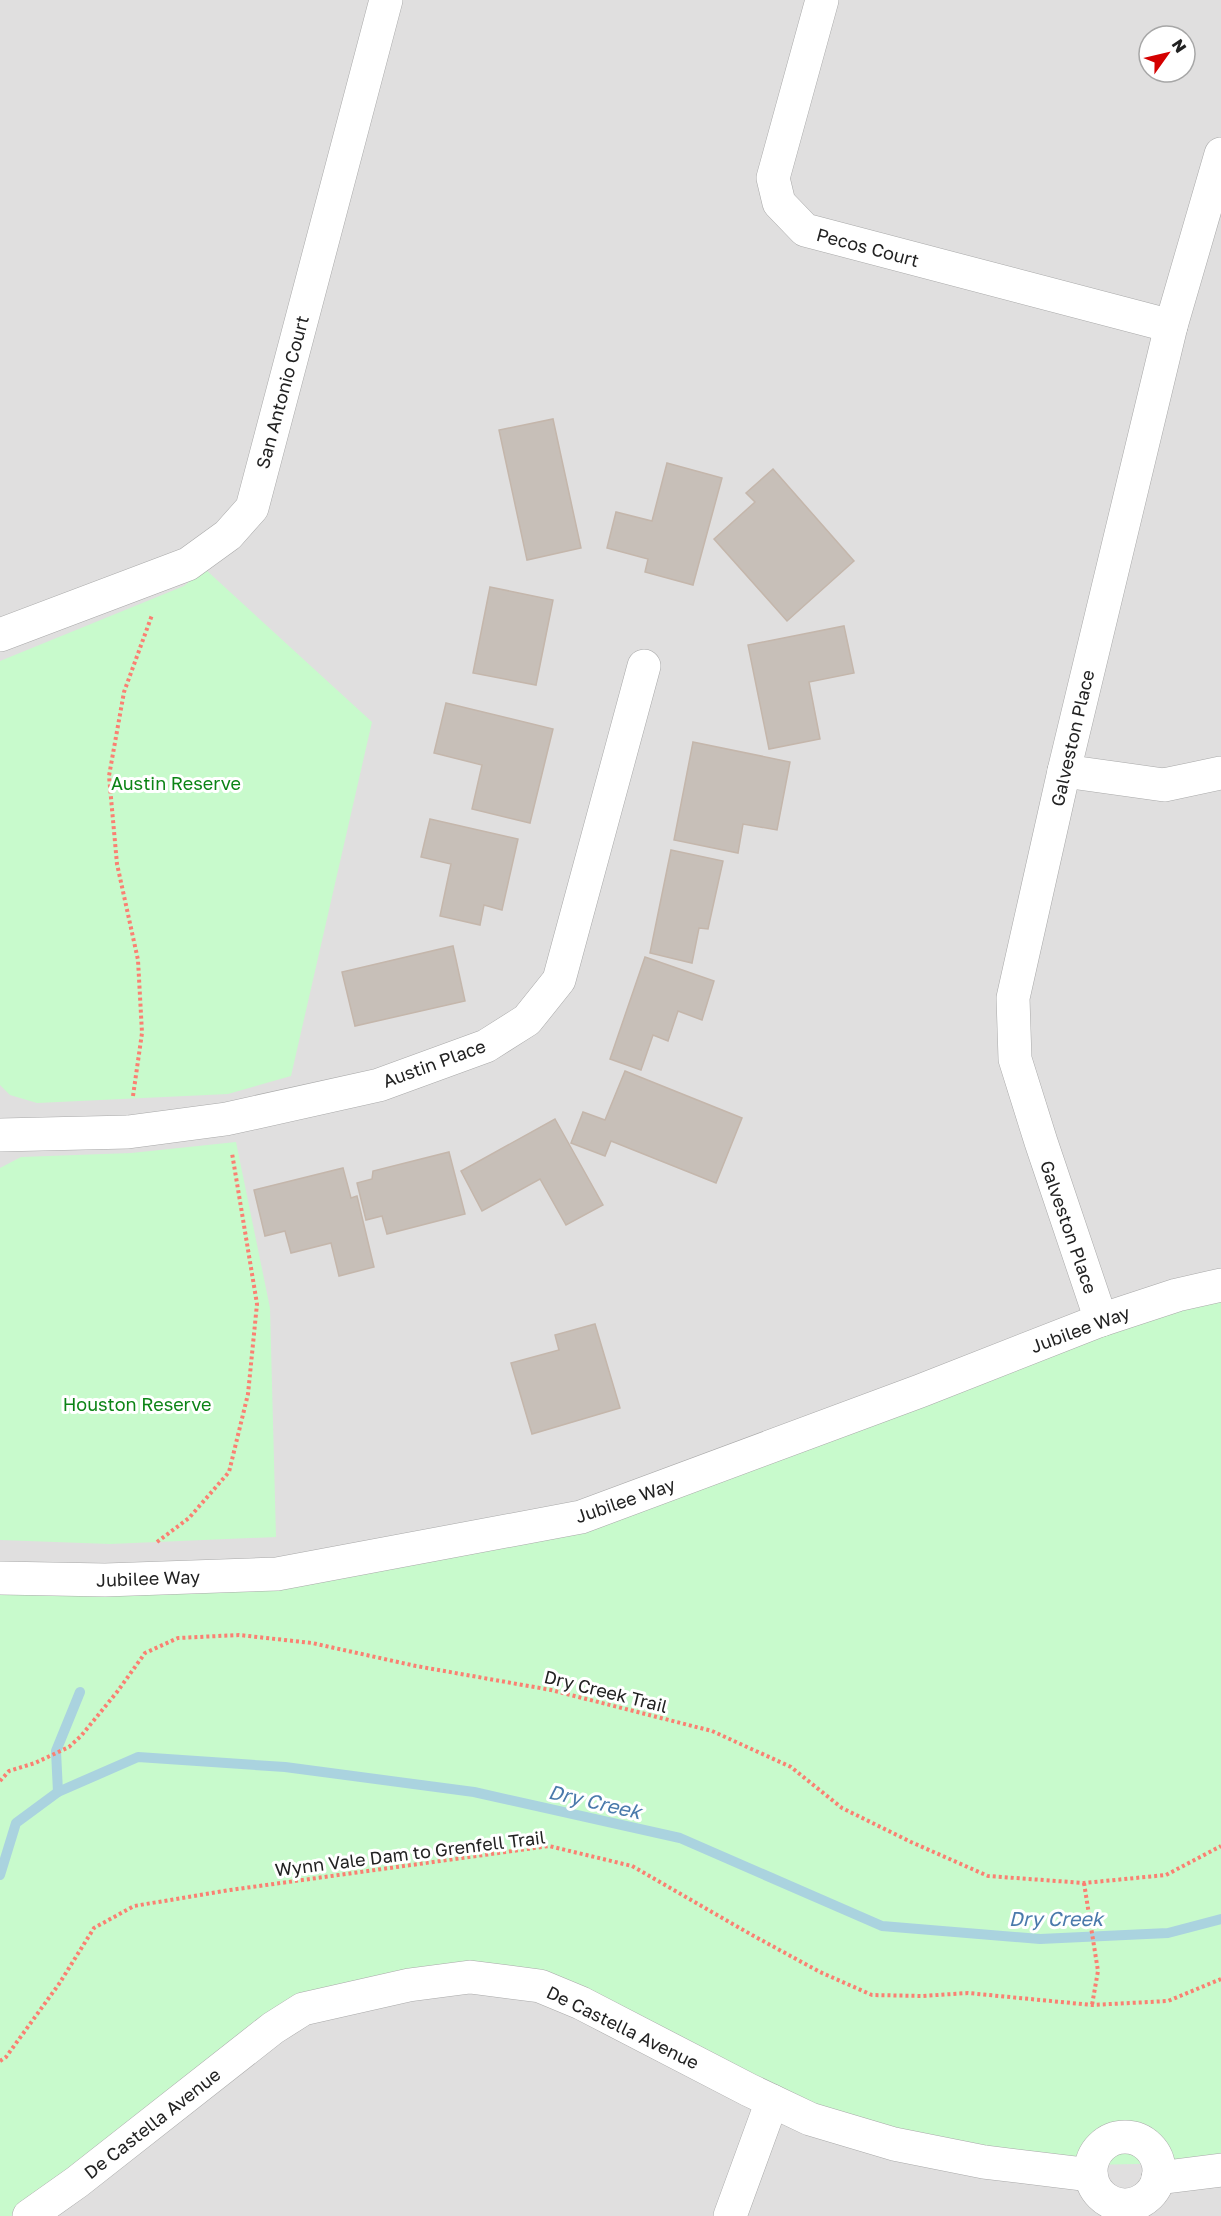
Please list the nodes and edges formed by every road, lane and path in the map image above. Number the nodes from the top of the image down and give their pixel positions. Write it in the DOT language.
graph roads {
  1 [pos="386,0"];
  2 [pos="822,0"];
  3 [pos="1221,154"];
  4 [pos="1171,326"];
  5 [pos="175,569"];
  6 [pos="0,635"];
  7 [pos="644,666"];
  8 [pos="1064,771"];
  9 [pos="1221,773"];
  10 [pos="226,1119"];
  11 [pos="128,1132"];
  12 [pos="0,1135"];
  13 [pos="1221,1285"];
  14 [pos="1101,1320"];
  15 [pos="152,1546"];
  16 [pos="0,1578"];
  17 [pos="0,1781"];
  18 [pos="1221,1846"];
  19 [pos="1084,1882"];
  20 [pos="1221,1979"];
  21 [pos="1092,2005"];
  22 [pos="0,2061"];
  23 [pos="772,2101"];
  24 [pos="1221,2170"];
  25 [pos="1091,2175"];
  26 [pos="1158,2178"];
  27 [pos="1127,2211"];
  28 [pos="29,2216"];
  29 [pos="730,2216"];
  1 -- 5 [label="street, San Antonio Court"];
  2 -- 4 [label="street, Pecos Court"];
  3 -- 4 [label="street, Galveston Place"];
  4 -- 8 [label="street, Galveston Place"];
  5 -- 6 [label="street, San Antonio Court"];
  5 -- 11 [label="path"];
  7 -- 10 [label="street, Austin Place"];
  8 -- 9 [label="street"];
  8 -- 14 [label="street, Galveston Place"];
  10 -- 11 [label="street, Austin Place"];
  10 -- 15 [label="path"];
  11 -- 12 [label="street, Austin Place"];
  13 -- 14 [label="street, Jubilee Way"];
  14 -- 16 [label="street, Jubilee Way"];
  17 -- 19 [label="path, Dry Creek Trail"];
  18 -- 19 [label="path, Dry Creek Trail"];
  19 -- 21 [label="path"];
  20 -- 21 [label="path, Wynn Vale Dam to Grenfell Trail"];
  21 -- 22 [label="path, Wynn Vale Dam to Grenfell Trail"];
  23 -- 25 [label="street, De Castella Avenue"];
  23 -- 28 [label="street, De Castella Avenue"];
  23 -- 29 [label="street"];
  24 -- 26 [label="street"];
  25 -- 26 [label="street"];
  25 -- 27 [label="street"];
  26 -- 27 [label="street"];
}
